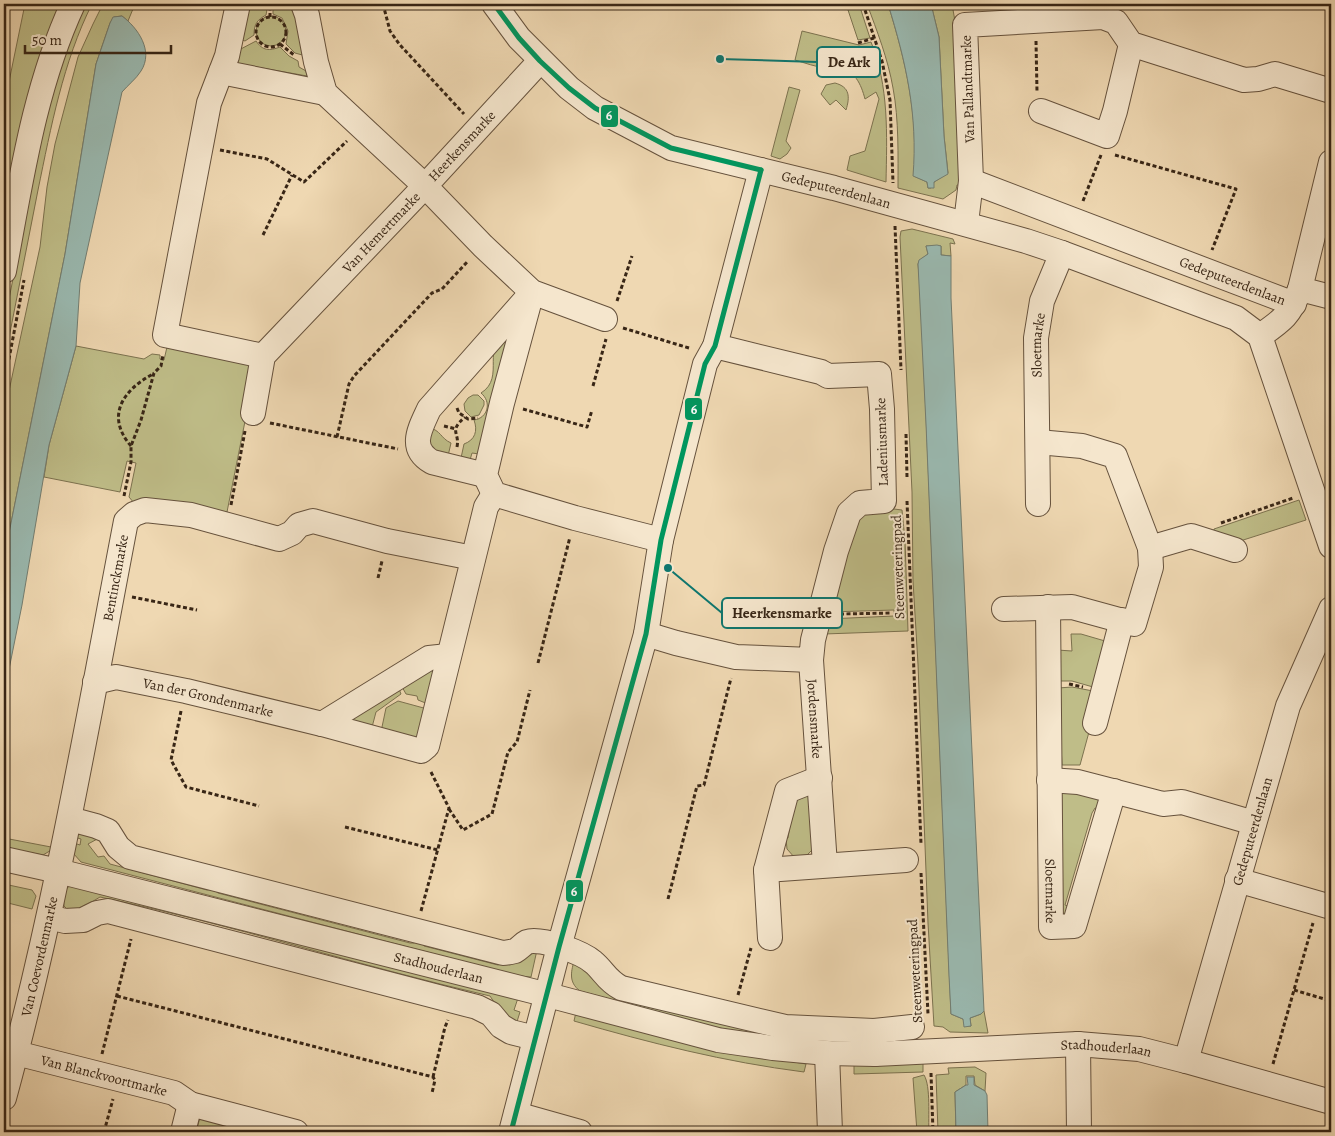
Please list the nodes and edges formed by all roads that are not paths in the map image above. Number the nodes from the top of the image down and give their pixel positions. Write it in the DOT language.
graph roads {
  1 [pos="73,4"];
  2 [pos="238,4"];
  3 [pos="303,4"];
  4 [pos="494,4"];
  5 [pos="1131,44"];
  6 [pos="540,62"];
  7 [pos="221,72"];
  8 [pos="1331,92"];
  9 [pos="325,93"];
  10 [pos="1041,111"];
  11 [pos="1331,162"];
  12 [pos="760,170"];
  13 [pos="971,181"];
  14 [pos="425,186"];
  15 [pos="966,223"];
  16 [pos="1062,253"];
  17 [pos="14,274"];
  18 [pos="532,292"];
  19 [pos="1297,296"];
  20 [pos="1331,297"];
  21 [pos="608,320"];
  22 [pos="1260,336"];
  23 [pos="713,350"];
  24 [pos="263,356"];
  25 [pos="253,416"];
  26 [pos="1038,442"];
  27 [pos="490,484"];
  28 [pos="1038,504"];
  29 [pos="661,540"];
  30 [pos="1331,546"];
  31 [pos="1150,548"];
  32 [pos="1235,550"];
  33 [pos="473,558"];
  34 [pos="1048,607"];
  35 [pos="1004,609"];
  36 [pos="1331,609"];
  37 [pos="1122,620"];
  38 [pos="646,634"];
  39 [pos="448,656"];
  40 [pos="810,660"];
  41 [pos="95,682"];
  42 [pos="1095,723"];
  43 [pos="322,724"];
  44 [pos="820,778"];
  45 [pos="1050,780"];
  46 [pos="1114,791"];
  47 [pos="70,819"];
  48 [pos="1254,823"];
  49 [pos="916,859"];
  50 [pos="4,860"];
  51 [pos="825,865"];
  52 [pos="766,870"];
  53 [pos="58,871"];
  54 [pos="1237,880"];
  55 [pos="1325,905"];
  56 [pos="49,917"];
  57 [pos="769,934"];
  58 [pos="559,947"];
  59 [pos="548,995"];
  60 [pos="920,1022"];
  61 [pos="874,1031"];
  62 [pos="536,1038"];
  63 [pos="1078,1044"];
  64 [pos="16,1053"];
  65 [pos="827,1053"];
  66 [pos="875,1054"];
  67 [pos="1186,1060"];
  68 [pos="4,1098"];
  69 [pos="1331,1102"];
  70 [pos="190,1104"];
  71 [pos="514,1123"];
  72 [pos="183,1132"];
  73 [pos="296,1132"];
  74 [pos="580,1132"];
  75 [pos="830,1132"];
  76 [pos="1079,1132"];
  1 -- 17 [label="street"];
  2 -- 7 [label="street"];
  3 -- 9 [label="street"];
  4 -- 6 [label="street, Gedeputeerdenlaan"];
  5 -- 8 [label="street"];
  5 -- 10 [label="street"];
  5 -- 13 [label="street, Van Pallandtmarke"];
  6 -- 12 [label="street, Gedeputeerdenlaan"];
  6 -- 14 [label="street, Heerkensmarke"];
  7 -- 9 [label="street"];
  7 -- 24 [label="street"];
  9 -- 14 [label="street, Van Hemertmarke"];
  11 -- 19 [label="street"];
  12 -- 15 [label="street, Gedeputeerdenlaan"];
  12 -- 23 [label="street"];
  13 -- 15 [label="street"];
  13 -- 19 [label="street, Gedeputeerdenlaan"];
  14 -- 18 [label="street, Heerkensmarke"];
  14 -- 24 [label="street, Van Hemertmarke"];
  15 -- 16 [label="street, Gedeputeerdenlaan"];
  16 -- 22 [label="street, Gedeputeerdenlaan"];
  16 -- 26 [label="street, Sloetmarke"];
  18 -- 21 [label="street, Heerkensmarke"];
  18 -- 27 [label="street"];
  18 -- 27 [label="street"];
  19 -- 20 [label="street"];
  19 -- 22 [label="street, Gedeputeerdenlaan"];
  22 -- 30 [label="street"];
  23 -- 29 [label="street"];
  23 -- 40 [label="street, Ladeniusmarke"];
  24 -- 25 [label="street"];
  26 -- 28 [label="street, Sloetmarke"];
  26 -- 31 [label="street"];
  27 -- 29 [label="street"];
  27 -- 33 [label="street"];
  29 -- 38 [label="street"];
  31 -- 32 [label="street"];
  31 -- 37 [label="street"];
  33 -- 39 [label="street"];
  33 -- 41 [label="street, Bentinckmarke"];
  34 -- 35 [label="street"];
  34 -- 37 [label="street"];
  34 -- 45 [label="street, Sloetmarke"];
  36 -- 48 [label="street, Gedeputeerdenlaan"];
  37 -- 42 [label="street"];
  38 -- 40 [label="street"];
  38 -- 58 [label="street"];
  39 -- 43 [label="street"];
  39 -- 43 [label="street, Van der Grondenmarke"];
  40 -- 44 [label="street, Jordensmarke"];
  41 -- 43 [label="street, Van der Grondenmarke"];
  41 -- 47 [label="street, Bentinckmarke"];
  44 -- 51 [label="street, Jordensmarke"];
  44 -- 52 [label="street, Jordensmarke"];
  45 -- 46 [label="street"];
  45 -- 46 [label="street, Sloetmarke"];
  46 -- 48 [label="street"];
  47 -- 53 [label="street, Bentinckmarke"];
  47 -- 58 [label="street"];
  48 -- 54 [label="street, Gedeputeerdenlaan"];
  49 -- 51 [label="street"];
  50 -- 53 [label="street, Stadhouderlaan"];
  51 -- 52 [label="street"];
  52 -- 57 [label="street, Jordensmarke"];
  53 -- 56 [label="street, Van Coevordenmarke"];
  53 -- 59 [label="street, Stadhouderlaan"];
  54 -- 55 [label="street"];
  54 -- 67 [label="street, Gedeputeerdenlaan"];
  56 -- 62 [label="street, Stadhouderlaan"];
  56 -- 64 [label="street, Van Coevordenmarke"];
  58 -- 59 [label="street"];
  58 -- 61 [label="street"];
  59 -- 62 [label="street"];
  59 -- 65 [label="street, Stadhouderlaan"];
  60 -- 61 [label="street"];
  61 -- 66 [label="street"];
  62 -- 71 [label="street"];
  63 -- 66 [label="street, Stadhouderlaan"];
  63 -- 67 [label="street, Stadhouderlaan"];
  63 -- 76 [label="street"];
  64 -- 68 [label="street, Van Coevordenmarke"];
  64 -- 70 [label="street, Van Blanckvoortmarke"];
  65 -- 66 [label="street, Stadhouderlaan"];
  65 -- 75 [label="street"];
  67 -- 69 [label="street, Stadhouderlaan"];
  70 -- 72 [label="street"];
  70 -- 73 [label="street, Van Blanckvoortmarke"];
  71 -- 74 [label="street"];
}
